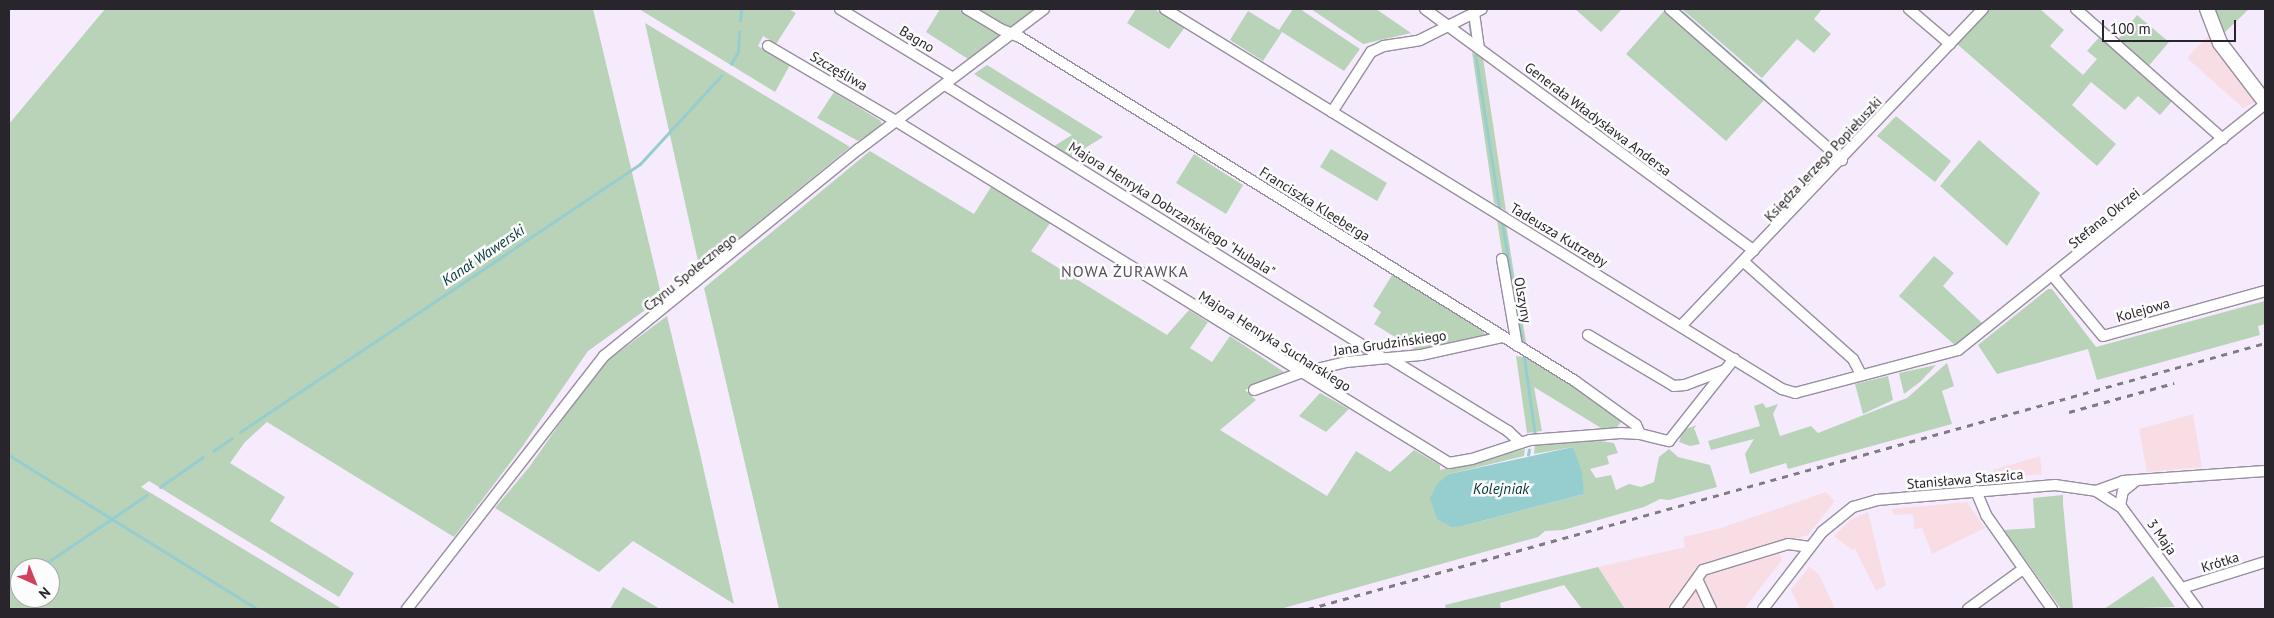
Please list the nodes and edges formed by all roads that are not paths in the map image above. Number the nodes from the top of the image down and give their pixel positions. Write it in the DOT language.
graph roads {
  1 [pos="840,9"];
  2 [pos="967,9"];
  3 [pos="1044,9"];
  4 [pos="1165,9"];
  5 [pos="1425,9"];
  6 [pos="1670,9"];
  7 [pos="1909,9"];
  8 [pos="1983,9"];
  9 [pos="2076,9"];
  10 [pos="2207,9"];
  11 [pos="1478,11"];
  12 [pos="1448,26"];
  13 [pos="1010,33"];
  14 [pos="1950,44"];
  15 [pos="768,46"];
  16 [pos="1479,47"];
  17 [pos="949,81"];
  18 [pos="2265,103"];
  19 [pos="1332,112"];
  20 [pos="896,121"];
  21 [pos="2223,140"];
  22 [pos="1842,160"];
  23 [pos="1754,252"];
  24 [pos="1502,259"];
  25 [pos="1744,262"];
  26 [pos="2053,276"];
  27 [pos="2265,291"];
  28 [pos="1681,326"];
  29 [pos="1588,335"];
  30 [pos="1503,337"];
  31 [pos="1517,346"];
  32 [pos="1958,350"];
  33 [pos="1386,358"];
  34 [pos="1734,359"];
  35 [pos="1726,370"];
  36 [pos="1300,373"];
  37 [pos="1861,376"];
  38 [pos="1254,390"];
  39 [pos="1640,434"];
  40 [pos="1520,442"];
  41 [pos="2265,471"];
  42 [pos="2136,482"];
  43 [pos="1976,491"];
  44 [pos="2096,491"];
  45 [pos="2120,506"];
  46 [pos="1810,547"];
  47 [pos="2265,562"];
  48 [pos="2023,569"];
  49 [pos="1698,582"];
  50 [pos="2182,588"];
  51 [pos="407,609"];
  52 [pos="1675,609"];
  53 [pos="1711,609"];
  54 [pos="1763,609"];
  55 [pos="1968,609"];
  56 [pos="2052,609"];
  57 [pos="2197,609"];
  1 -- 17 [label="street, Bagno"];
  2 -- 13 [label="street, Franciszka Kleeberga"];
  3 -- 13 [label="street, Czynu Społecznego"];
  4 -- 19 [label="street, Tadeusza Kutrzeby"];
  5 -- 12 [label="street, Generała Władysława Andersa"];
  6 -- 22 [label="street"];
  7 -- 14 [label="street"];
  8 -- 14 [label="street, Księdza Jerzego Popiełuszki"];
  9 -- 21 [label="street"];
  10 -- 18 [label="street"];
  11 -- 12 [label="street"];
  11 -- 16 [label="street"];
  12 -- 16 [label="street, Generała Władysława Andersa"];
  12 -- 19 [label="street"];
  13 -- 17 [label="street, Czynu Społecznego"];
  13 -- 30 [label="street, Franciszka Kleeberga"];
  14 -- 22 [label="street, Księdza Jerzego Popiełuszki"];
  15 -- 20 [label="street, Szczęśliwa"];
  16 -- 23 [label="street, Generała Władysława Andersa"];
  17 -- 20 [label="street, Czynu Społecznego"];
  17 -- 33 [label="street, Majora Henryka Dobrzańskiego \"Hubala\""];
  18 -- 21 [label="street, Stefana Okrzei"];
  19 -- 28 [label="street, Tadeusza Kutrzeby"];
  20 -- 36 [label="street, Majora Henryka Sucharskiego"];
  20 -- 51 [label="street, Czynu Społecznego"];
  21 -- 26 [label="street, Stefana Okrzei"];
  22 -- 23 [label="street, Księdza Jerzego Popiełuszki"];
  23 -- 25 [label="street, Księdza Jerzego Popiełuszki"];
  24 -- 31 [label="street, Olszyny"];
  25 -- 28 [label="street, Księdza Jerzego Popiełuszki"];
  25 -- 37 [label="street"];
  26 -- 27 [label="street, Kolejowa"];
  26 -- 32 [label="street, Stefana Okrzei"];
  28 -- 34 [label="street, Tadeusza Kutrzeby"];
  29 -- 35 [label="street"];
  30 -- 31 [label="street, Franciszka Kleeberga"];
  30 -- 33 [label="street, Jana Grudzińskiego"];
  31 -- 39 [label="street, Franciszka Kleeberga"];
  32 -- 37 [label="street, Tadeusza Kutrzeby"];
  33 -- 36 [label="street, Jana Grudzińskiego"];
  33 -- 40 [label="street, Majora Henryka Dobrzańskiego \"Hubala\""];
  34 -- 35 [label="street"];
  34 -- 37 [label="street, Tadeusza Kutrzeby"];
  35 -- 39 [label="street, Majora Henryka Sucharskiego"];
  36 -- 38 [label="street, Jana Grudzińskiego"];
  36 -- 40 [label="street, Majora Henryka Sucharskiego"];
  39 -- 40 [label="street, Majora Henryka Sucharskiego"];
  41 -- 42 [label="street, Stanisława Staszica"];
  42 -- 44 [label="street, Stanisława Staszica"];
  42 -- 45 [label="street"];
  43 -- 44 [label="street, Stanisława Staszica"];
  43 -- 46 [label="street, Stanisława Staszica"];
  43 -- 48 [label="street"];
  44 -- 45 [label="street, 3 Maja"];
  45 -- 50 [label="street, 3 Maja"];
  46 -- 49 [label="street"];
  46 -- 54 [label="street, Stanisława Staszica"];
  47 -- 50 [label="street, Krótka"];
  48 -- 55 [label="street"];
  48 -- 56 [label="street"];
  49 -- 52 [label="street"];
  49 -- 53 [label="street"];
  50 -- 57 [label="street, 3 Maja"];
}
